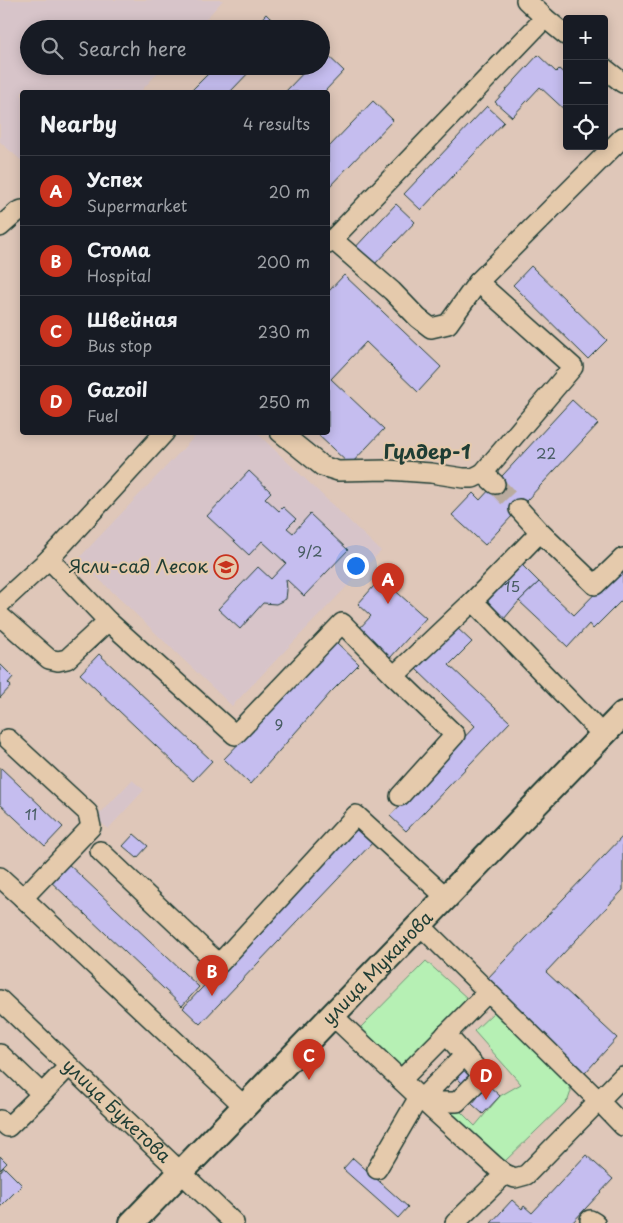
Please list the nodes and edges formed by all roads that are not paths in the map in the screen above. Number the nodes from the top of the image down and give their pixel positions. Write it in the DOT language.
graph roads {
  1 [pos="526,0"];
  2 [pos="545,18"];
  3 [pos="563,33"];
  4 [pos="608,71"];
  5 [pos="623,84"];
  6 [pos="623,137"];
  7 [pos="20,211"];
  8 [pos="0,227"];
  9 [pos="330,242"];
  10 [pos="478,282"];
  11 [pos="162,435"];
  12 [pos="284,435"];
  13 [pos="519,509"];
  14 [pos="540,532"];
  15 [pos="623,558"];
  16 [pos="49,559"];
  17 [pos="473,601"];
  18 [pos="0,604"];
  19 [pos="0,616"];
  20 [pos="108,621"];
  21 [pos="394,676"];
  22 [pos="623,714"];
  23 [pos="603,735"];
  24 [pos="8,739"];
  25 [pos="400,796"];
  26 [pos="100,852"];
  27 [pos="0,877"];
  28 [pos="23,898"];
  29 [pos="447,898"];
  30 [pos="419,924"];
  31 [pos="488,992"];
  32 [pos="0,1000"];
  33 [pos="332,1014"];
  34 [pos="446,1034"];
  35 [pos="0,1054"];
  36 [pos="465,1055"];
  37 [pos="69,1066"];
  38 [pos="623,1076"];
  39 [pos="401,1080"];
  40 [pos="42,1094"];
  41 [pos="422,1099"];
  42 [pos="598,1100"];
  43 [pos="244,1106"];
  44 [pos="0,1120"];
  45 [pos="623,1126"];
  46 [pos="377,1169"];
  47 [pos="180,1172"];
  48 [pos="505,1174"];
  49 [pos="132,1223"];
  50 [pos="234,1223"];
  51 [pos="455,1223"];
  1 -- 2 [label="street"];
  2 -- 3 [label="street"];
  2 -- 9 [label="street"];
  4 -- 5 [label="street"];
  6 -- 10 [label="street"];
  7 -- 8 [label="street"];
  9 -- 10 [label="street"];
  10 -- 12 [label="street"];
  11 -- 16 [label="street"];
  13 -- 14 [label="street"];
  14 -- 15 [label="street"];
  14 -- 17 [label="street"];
  16 -- 18 [label="street"];
  16 -- 20 [label="street"];
  17 -- 21 [label="street"];
  17 -- 23 [label="street"];
  19 -- 20 [label="street"];
  20 -- 21 [label="street"];
  21 -- 25 [label="street"];
  22 -- 23 [label="main road, улица Муканова"];
  23 -- 29 [label="main road, улица Муканова"];
  24 -- 28 [label="street"];
  26 -- 29 [label="street"];
  27 -- 28 [label="street"];
  28 -- 43 [label="street"];
  29 -- 30 [label="main road, улица Муканова"];
  30 -- 31 [label="street"];
  30 -- 33 [label="main road, улица Муканова"];
  31 -- 34 [label="street"];
  31 -- 42 [label="street"];
  32 -- 37 [label="street, улица Букетова"];
  33 -- 39 [label="street"];
  33 -- 43 [label="main road, улица Муканова"];
  34 -- 36 [label="street"];
  34 -- 39 [label="street"];
  35 -- 40 [label="street"];
  36 -- 41 [label="street"];
  36 -- 41 [label="street"];
  37 -- 40 [label="street"];
  37 -- 47 [label="street, улица Букетова"];
  38 -- 42 [label="street"];
  39 -- 41 [label="street"];
  40 -- 44 [label="street"];
  41 -- 46 [label="street"];
  41 -- 48 [label="street"];
  42 -- 45 [label="street"];
  42 -- 48 [label="street"];
  43 -- 47 [label="main road, улица Муканова"];
  47 -- 49 [label="main road, улица Муканова"];
  47 -- 50 [label="street, улица Букетова"];
  48 -- 51 [label="street"];
}
